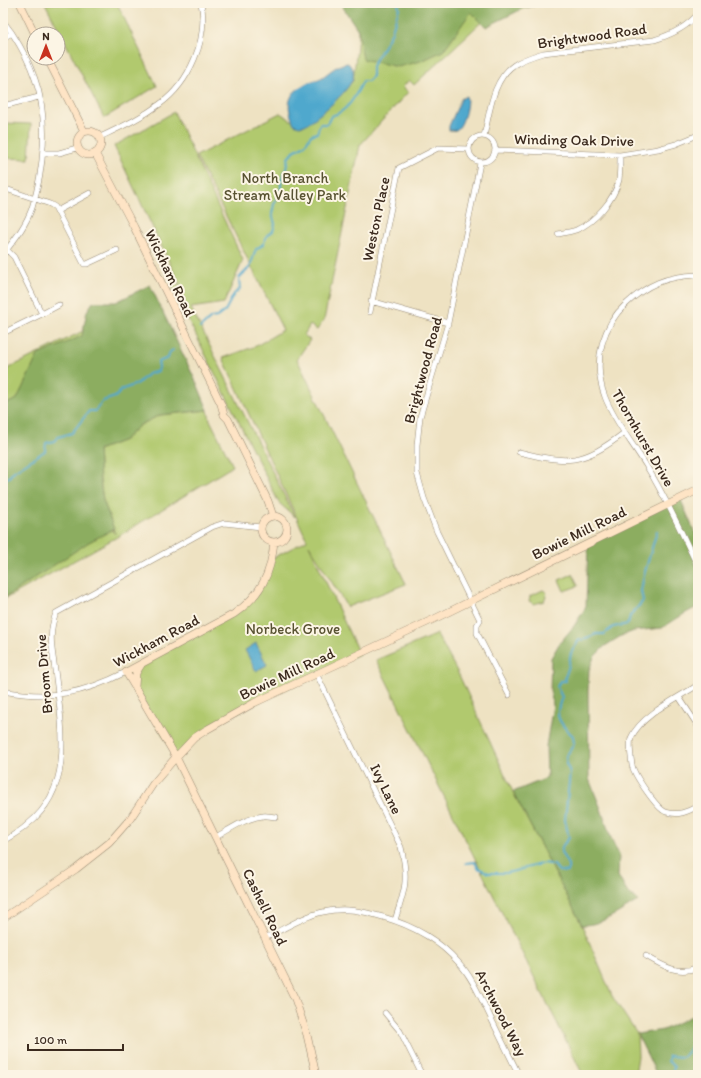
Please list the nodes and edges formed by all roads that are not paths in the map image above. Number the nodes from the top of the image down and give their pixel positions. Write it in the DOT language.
graph roads {
  1 [pos="20,3"];
  2 [pos="201,3"];
  3 [pos="698,14"];
  4 [pos="3,21"];
  5 [pos="31,26"];
  6 [pos="12,33"];
  7 [pos="3,38"];
  8 [pos="51,66"];
  9 [pos="39,96"];
  10 [pos="3,106"];
  11 [pos="84,131"];
  12 [pos="698,135"];
  13 [pos="484,136"];
  14 [pos="100,137"];
  15 [pos="77,148"];
  16 [pos="468,149"];
  17 [pos="496,150"];
  18 [pos="43,153"];
  19 [pos="96,154"];
  20 [pos="620,155"];
  21 [pos="480,162"];
  22 [pos="3,188"];
  23 [pos="90,194"];
  24 [pos="34,198"];
  25 [pos="57,210"];
  26 [pos="558,234"];
  27 [pos="7,250"];
  28 [pos="117,250"];
  29 [pos="3,254"];
  30 [pos="698,275"];
  31 [pos="371,301"];
  32 [pos="59,306"];
  33 [pos="370,312"];
  34 [pos="42,314"];
  35 [pos="448,323"];
  36 [pos="3,333"];
  37 [pos="624,433"];
  38 [pos="518,452"];
  39 [pos="698,490"];
  40 [pos="667,504"];
  41 [pos="273,516"];
  42 [pos="261,528"];
  43 [pos="274,542"];
  44 [pos="698,567"];
  45 [pos="470,600"];
  46 [pos="140,664"];
  47 [pos="126,672"];
  48 [pos="316,673"];
  49 [pos="698,685"];
  50 [pos="135,688"];
  51 [pos="3,691"];
  52 [pos="58,695"];
  53 [pos="509,695"];
  54 [pos="679,697"];
  55 [pos="698,726"];
  56 [pos="176,757"];
  57 [pos="698,806"];
  58 [pos="276,817"];
  59 [pos="216,837"];
  60 [pos="3,841"];
  61 [pos="3,918"];
  62 [pos="395,920"];
  63 [pos="265,938"];
  64 [pos="646,956"];
  65 [pos="698,967"];
  66 [pos="385,1014"];
  67 [pos="316,1075"];
  68 [pos="422,1075"];
  69 [pos="519,1075"];
  1 -- 5 [label="street"];
  2 -- 14 [label="street"];
  3 -- 13 [label="street, Brightwood Road"];
  4 -- 6 [label="street"];
  6 -- 7 [label="street"];
  6 -- 9 [label="street"];
  8 -- 11 [label="street"];
  9 -- 10 [label="street"];
  9 -- 18 [label="street"];
  11 -- 14 [label="street"];
  11 -- 15 [label="street"];
  12 -- 20 [label="street, Winding Oak Drive"];
  13 -- 16 [label="street"];
  13 -- 17 [label="street"];
  14 -- 19 [label="street"];
  15 -- 18 [label="street"];
  15 -- 19 [label="street"];
  16 -- 21 [label="street"];
  16 -- 31 [label="street, Weston Place"];
  17 -- 20 [label="street, Winding Oak Drive"];
  17 -- 21 [label="street"];
  18 -- 24 [label="street"];
  19 -- 41 [label="street, Wickham Road"];
  20 -- 26 [label="street"];
  21 -- 35 [label="street, Brightwood Road"];
  22 -- 24 [label="street"];
  23 -- 25 [label="street"];
  24 -- 25 [label="street"];
  24 -- 27 [label="street"];
  25 -- 28 [label="street"];
  27 -- 29 [label="street"];
  27 -- 34 [label="street"];
  30 -- 37 [label="street, Thornhurst Drive"];
  31 -- 33 [label="street, Weston Place"];
  31 -- 35 [label="street"];
  32 -- 34 [label="street"];
  34 -- 36 [label="street"];
  35 -- 45 [label="street, Brightwood Road"];
  37 -- 38 [label="street"];
  37 -- 40 [label="street, Thornhurst Drive"];
  39 -- 40 [label="street, Bowie Mill Road"];
  40 -- 44 [label="street, Thornhurst Drive"];
  40 -- 45 [label="street, Bowie Mill Road"];
  41 -- 42 [label="street"];
  41 -- 43 [label="street"];
  42 -- 43 [label="street"];
  42 -- 52 [label="street, Broom Drive"];
  43 -- 46 [label="street, Wickham Road"];
  45 -- 48 [label="street, Bowie Mill Road"];
  45 -- 53 [label="street, Brightwood Road"];
  46 -- 47 [label="street, Wickham Road"];
  46 -- 50 [label="street"];
  47 -- 50 [label="street, Cashell Road"];
  47 -- 52 [label="street, Wickham Road"];
  48 -- 56 [label="street, Bowie Mill Road"];
  48 -- 62 [label="street, Ivy Lane"];
  49 -- 54 [label="street"];
  50 -- 56 [label="street, Cashell Road"];
  51 -- 52 [label="street, Wickham Road"];
  52 -- 60 [label="street, Broom Drive"];
  54 -- 55 [label="street"];
  54 -- 57 [label="street"];
  56 -- 59 [label="street, Cashell Road"];
  56 -- 61 [label="street, Bowie Mill Road"];
  58 -- 59 [label="street"];
  59 -- 63 [label="street, Cashell Road"];
  62 -- 63 [label="street, Archwood Way"];
  62 -- 69 [label="street, Archwood Way"];
  63 -- 67 [label="street, Cashell Road"];
  64 -- 65 [label="street"];
  66 -- 68 [label="street"];
}
